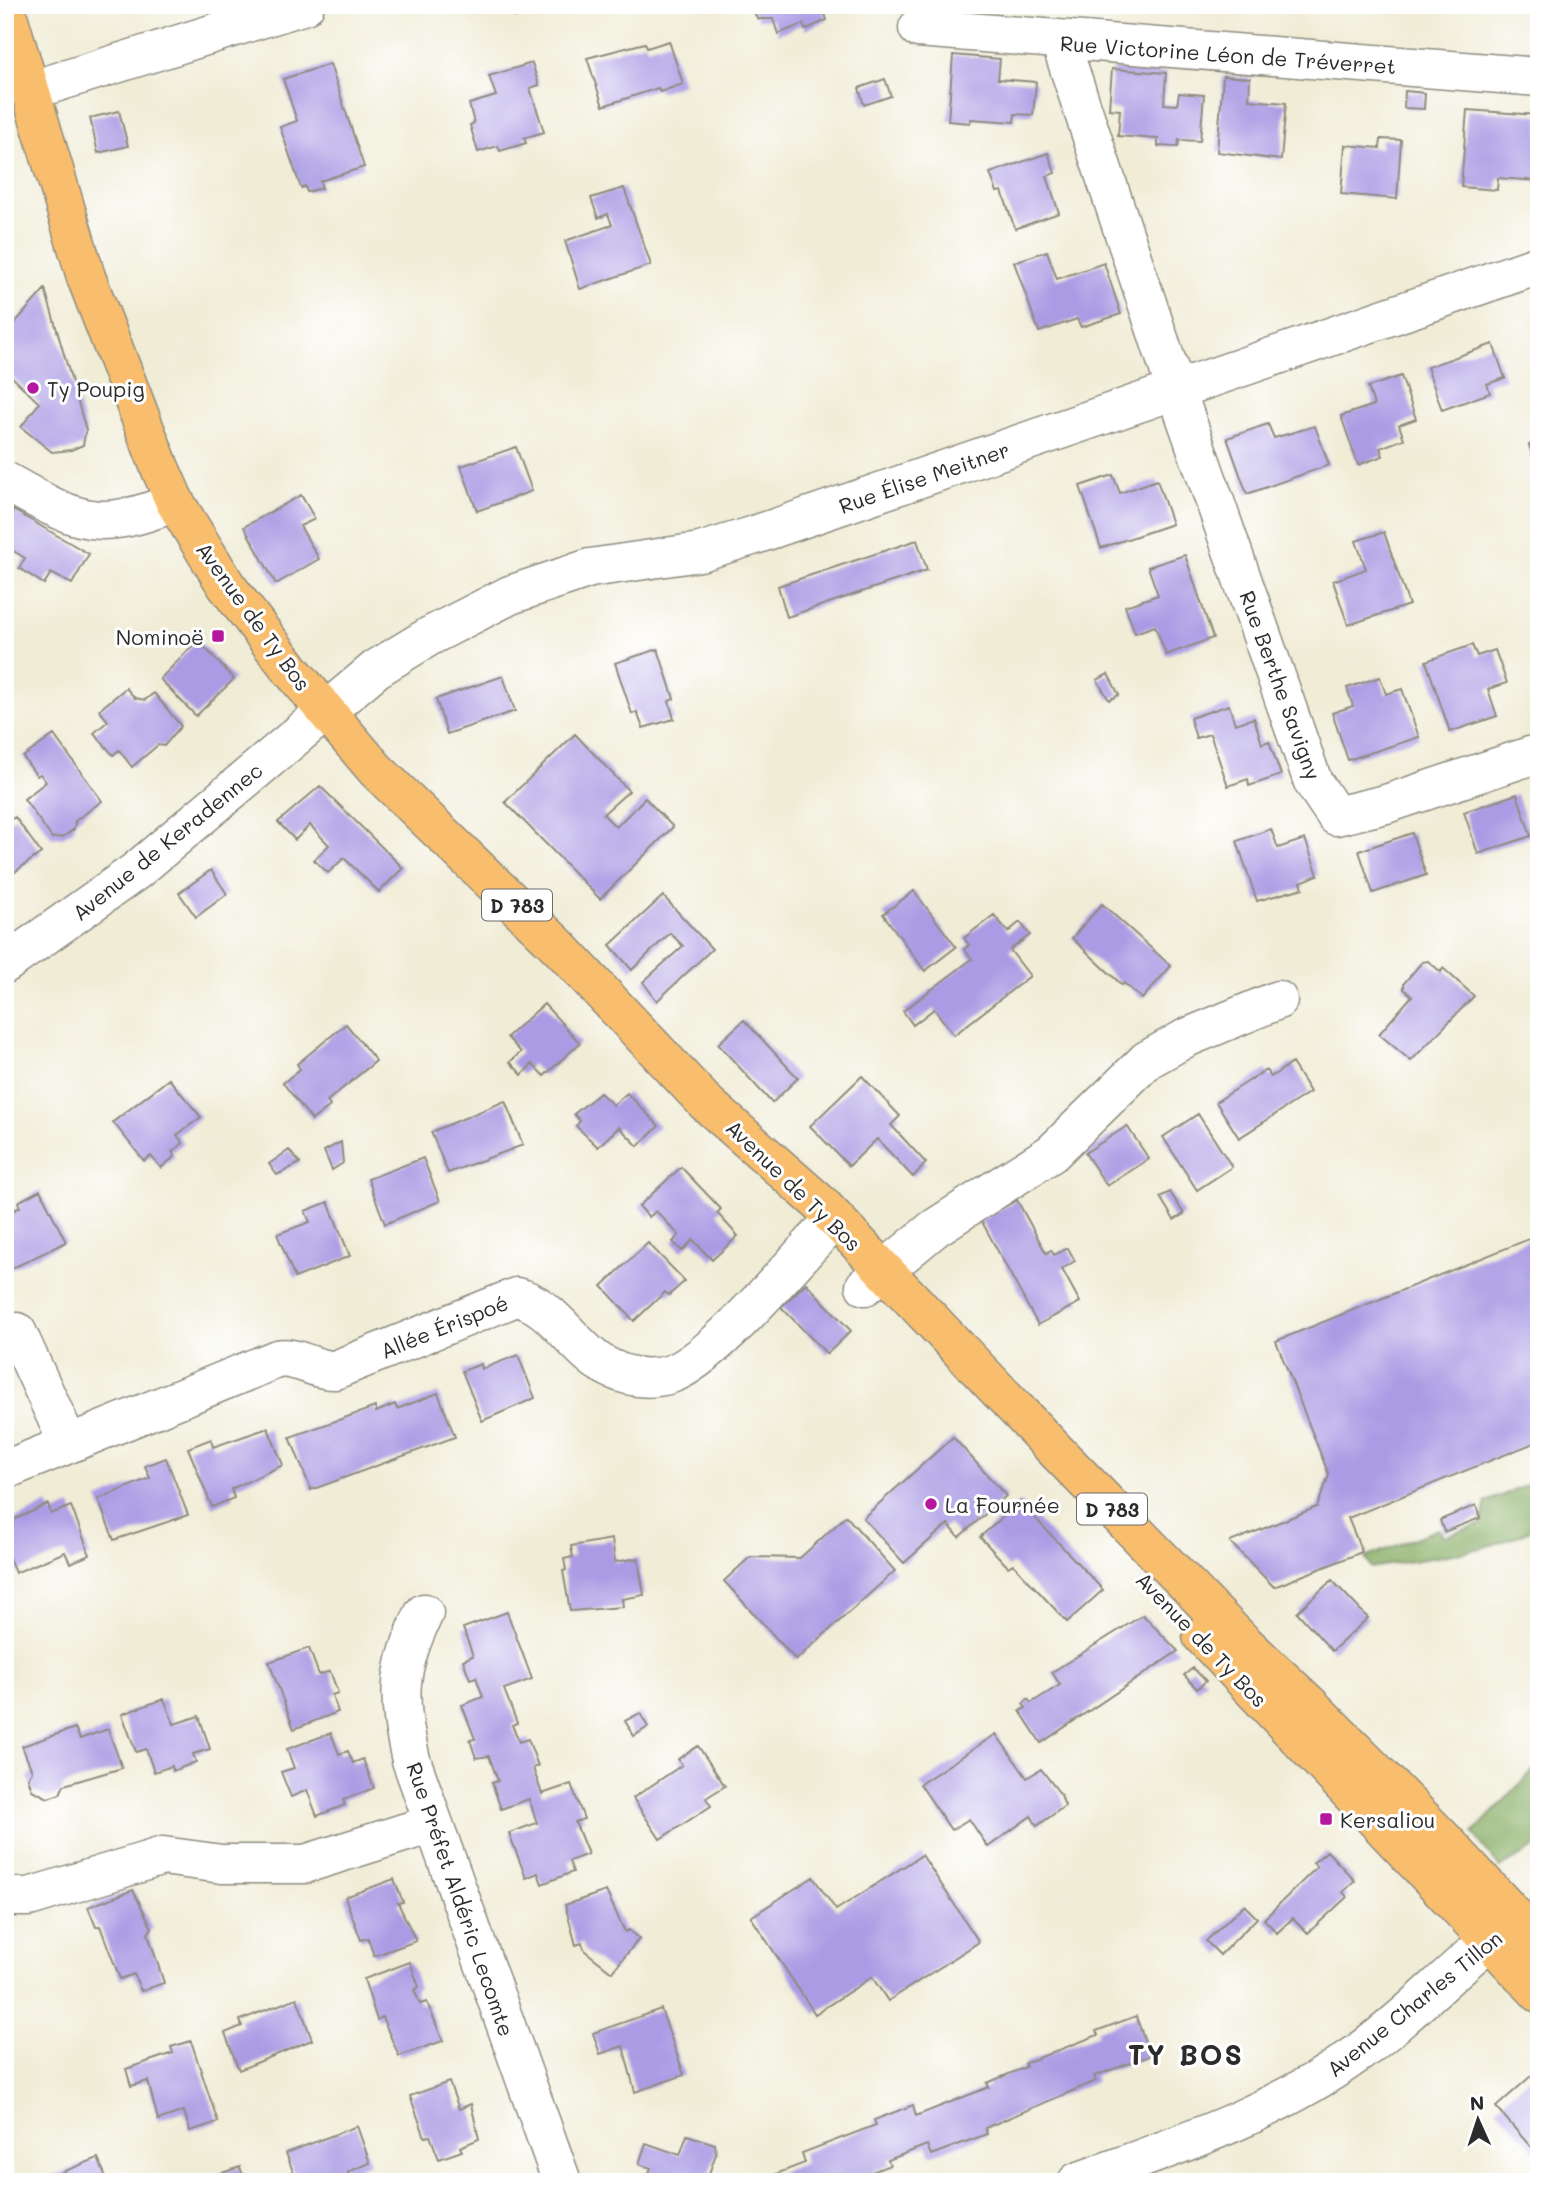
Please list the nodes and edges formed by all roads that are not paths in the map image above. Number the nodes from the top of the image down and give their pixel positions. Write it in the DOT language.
graph roads {
  1 [pos="305,5"];
  2 [pos="5,6"];
  3 [pos="918,28"];
  4 [pos="1060,41"];
  5 [pos="1539,77"];
  6 [pos="29,90"];
  7 [pos="1539,265"];
  8 [pos="1176,390"];
  9 [pos="5,481"];
  10 [pos="175,502"];
  11 [pos="325,711"];
  12 [pos="1539,753"];
  13 [pos="5,964"];
  14 [pos="1278,1000"];
  15 [pos="827,1227"];
  16 [pos="874,1278"];
  17 [pos="5,1337"];
  18 [pos="68,1443"];
  19 [pos="5,1470"];
  20 [pos="424,1614"];
  21 [pos="432,1824"];
  22 [pos="5,1897"];
  23 [pos="1528,1931"];
  24 [pos="1487,1941"];
  25 [pos="1539,1993"];
  26 [pos="562,2182"];
  27 [pos="1077,2182"];
  1 -- 6 [label="street"];
  2 -- 6 [label="main road, Avenue de Ty Bos / D 783"];
  3 -- 4 [label="street, Rue Victorine Léon de Tréverret"];
  4 -- 5 [label="street, Rue Victorine Léon de Tréverret"];
  4 -- 8 [label="street"];
  6 -- 10 [label="main road, Avenue de Ty Bos / D 783"];
  7 -- 8 [label="street, Rue Élise Meitner"];
  8 -- 11 [label="street, Rue Élise Meitner"];
  8 -- 12 [label="street, Rue Berthe Savigny"];
  9 -- 10 [label="street"];
  10 -- 11 [label="main road, Avenue de Ty Bos / D 783"];
  11 -- 13 [label="street, Avenue de Keradennec"];
  11 -- 15 [label="main road, Avenue de Ty Bos / D 783"];
  14 -- 16 [label="street"];
  15 -- 16 [label="main road, Avenue de Ty Bos / D 783"];
  15 -- 18 [label="street, Allée Érispoé"];
  16 -- 23 [label="main road, Avenue de Ty Bos / D 783"];
  16 -- 24 [label="main road, Avenue de Ty Bos / D 783"];
  17 -- 18 [label="street"];
  18 -- 19 [label="street, Allée Érispoé"];
  20 -- 21 [label="street, Rue Préfet Aldéric Lecomte"];
  21 -- 22 [label="street"];
  21 -- 26 [label="street, Rue Préfet Aldéric Lecomte"];
  23 -- 24 [label="street, Avenue Charles Tillon"];
  24 -- 25 [label="main road, Avenue de Ty Bos / D 783"];
  24 -- 27 [label="street, Avenue Charles Tillon"];
}
